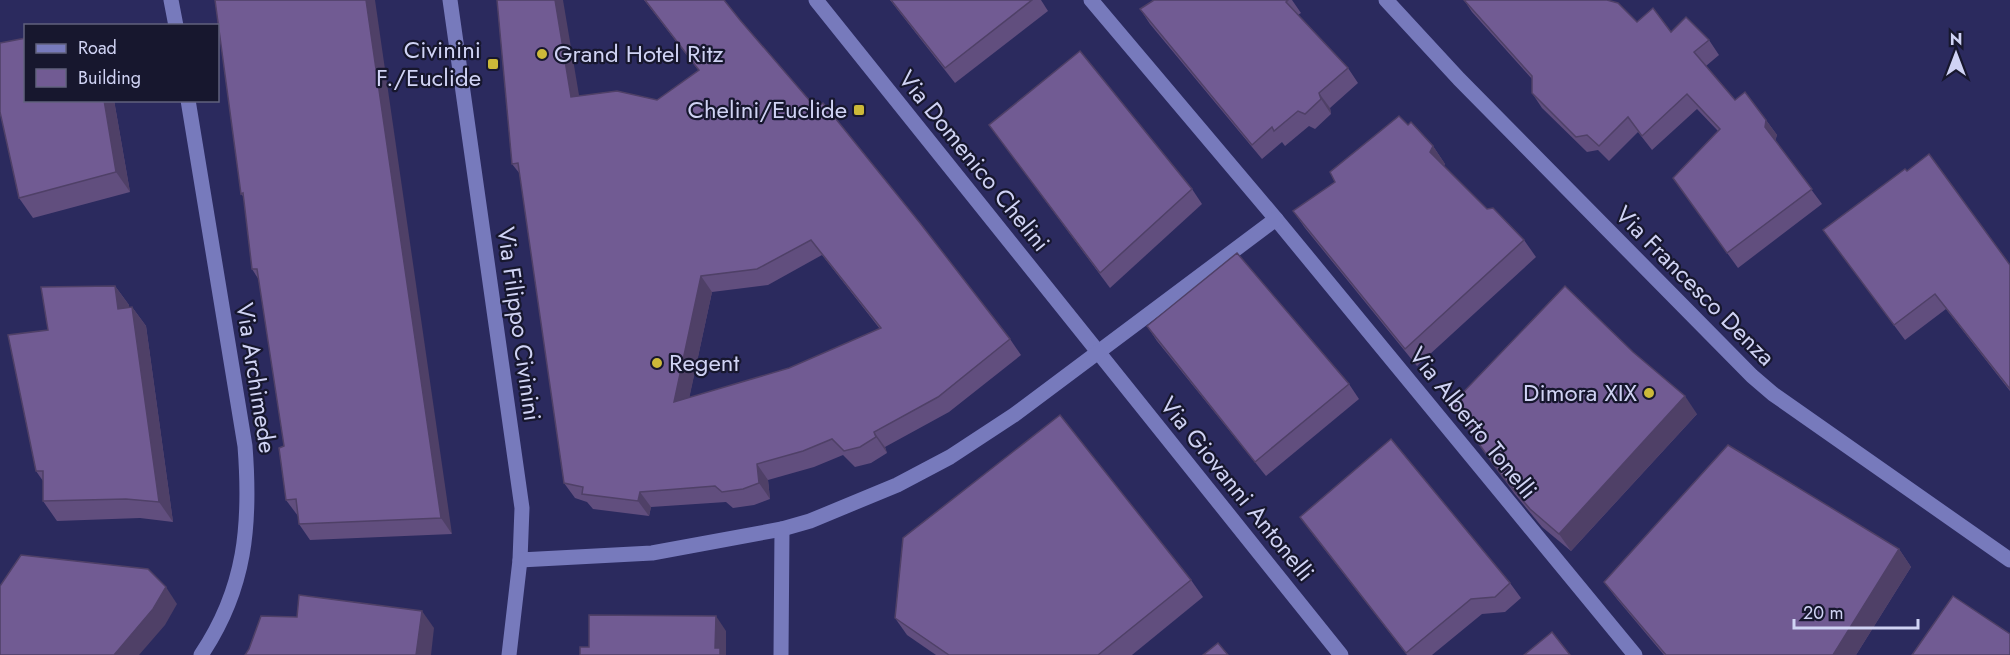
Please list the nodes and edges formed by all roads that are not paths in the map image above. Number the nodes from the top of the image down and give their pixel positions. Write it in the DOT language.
graph roads {
  1 [pos="171,0"];
  2 [pos="450,0"];
  3 [pos="816,0"];
  4 [pos="1091,0"];
  5 [pos="1386,0"];
  6 [pos="176,24"];
  7 [pos="188,102"];
  8 [pos="1276,219"];
  9 [pos="1097,351"];
  10 [pos="782,530"];
  11 [pos="520,560"];
  12 [pos="2010,560"];
  13 [pos="201,655"];
  14 [pos="509,655"];
  15 [pos="781,655"];
  16 [pos="1341,655"];
  17 [pos="1635,655"];
  1 -- 6 [label="street"];
  2 -- 11 [label="street, Via Filippo Civinini"];
  3 -- 9 [label="street, Via Domenico Chelini"];
  4 -- 8 [label="street, Via Alberto Tonelli"];
  5 -- 12 [label="street, Via Francesco Denza"];
  7 -- 13 [label="street, Via Archimede"];
  8 -- 9 [label="street"];
  8 -- 17 [label="street, Via Alberto Tonelli"];
  9 -- 10 [label="street"];
  9 -- 16 [label="street, Via Giovanni Antonelli"];
  10 -- 11 [label="street"];
  10 -- 15 [label="street"];
  11 -- 14 [label="street, Via Filippo Civinini"];
}
